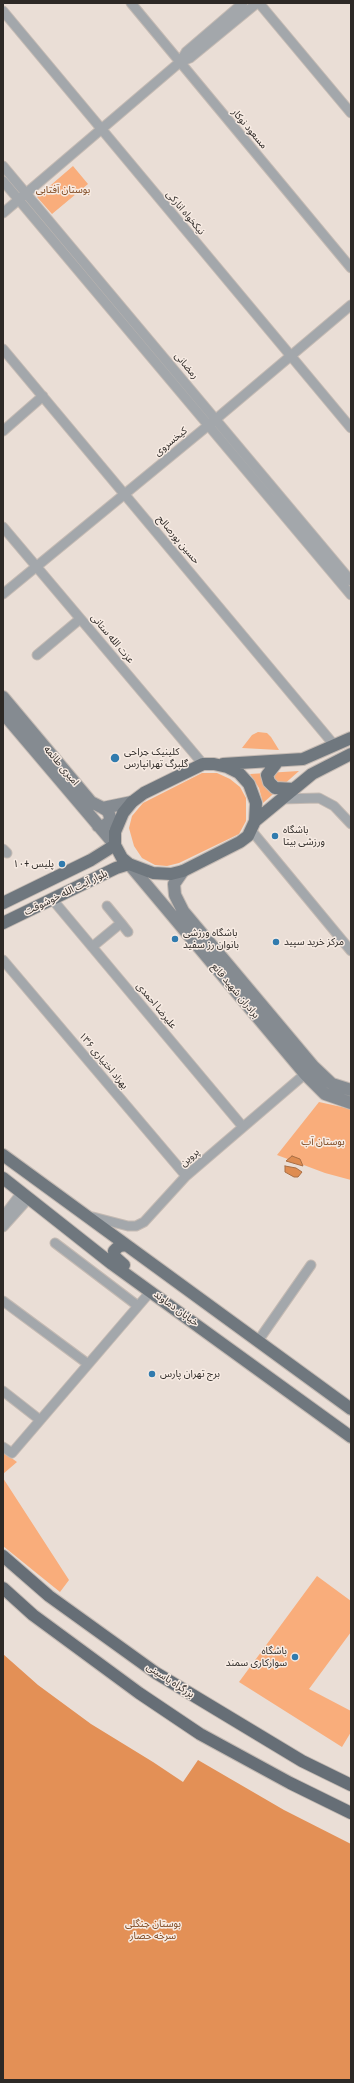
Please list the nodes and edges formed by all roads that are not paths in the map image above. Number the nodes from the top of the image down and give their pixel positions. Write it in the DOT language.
graph roads {
  1 [pos="131,3"];
  2 [pos="243,3"];
  3 [pos="258,3"];
  4 [pos="3,11"];
  5 [pos="180,62"];
  6 [pos="351,113"];
  7 [pos="101,130"];
  8 [pos="3,166"];
  9 [pos="3,182"];
  10 [pos="27,194"];
  11 [pos="19,200"];
  12 [pos="3,213"];
  13 [pos="351,268"];
  14 [pos="351,305"];
  15 [pos="3,349"];
  16 [pos="290,355"];
  17 [pos="43,396"];
  18 [pos="216,419"];
  19 [pos="208,426"];
  20 [pos="351,428"];
  21 [pos="3,430"];
  22 [pos="124,493"];
  23 [pos="278,500"];
  24 [pos="3,527"];
  25 [pos="36,566"];
  26 [pos="351,581"];
  27 [pos="3,594"];
  28 [pos="351,594"];
  29 [pos="80,619"];
  30 [pos="37,655"];
  31 [pos="3,697"];
  32 [pos="3,713"];
  33 [pos="351,738"];
  34 [pos="335,746"];
  35 [pos="351,754"];
  36 [pos="278,761"];
  37 [pos="203,764"];
  38 [pos="220,765"];
  39 [pos="294,789"];
  40 [pos="281,799"];
  41 [pos="132,802"];
  42 [pos="103,808"];
  43 [pos="351,824"];
  44 [pos="253,825"];
  45 [pos="98,826"];
  46 [pos="115,846"];
  47 [pos="129,864"];
  48 [pos="184,871"];
  49 [pos="52,899"];
  50 [pos="3,903"];
  51 [pos="107,906"];
  52 [pos="3,923"];
  53 [pos="121,923"];
  54 [pos="128,932"];
  55 [pos="92,947"];
  56 [pos="351,951"];
  57 [pos="3,960"];
  58 [pos="305,1074"];
  59 [pos="351,1090"];
  60 [pos="351,1103"];
  61 [pos="243,1127"];
  62 [pos="3,1155"];
  63 [pos="186,1176"];
  64 [pos="3,1178"];
  65 [pos="26,1195"];
  66 [pos="82,1213"];
  67 [pos="3,1217"];
  68 [pos="3,1227"];
  69 [pos="54,1243"];
  70 [pos="126,1245"];
  71 [pos="311,1265"];
  72 [pos="156,1294"];
  73 [pos="3,1301"];
  74 [pos="138,1306"];
  75 [pos="258,1341"];
  76 [pos="88,1364"];
  77 [pos="3,1391"];
  78 [pos="351,1409"];
  79 [pos="40,1420"];
  80 [pos="351,1437"];
  81 [pos="3,1447"];
  82 [pos="3,1556"];
  83 [pos="3,1588"];
  84 [pos="351,1785"];
  85 [pos="351,1813"];
  1 -- 5 [label="street, مسعود نوکار"];
  2 -- 5 [label="street"];
  3 -- 5 [label="street"];
  3 -- 6 [label="street"];
  4 -- 7 [label="street, نیکخواه انارکی"];
  5 -- 7 [label="street"];
  5 -- 13 [label="street, مسعود نوکار"];
  7 -- 10 [label="street"];
  7 -- 16 [label="street, نیکخواه انارکی"];
  8 -- 10 [label="street, رمضانی"];
  9 -- 11 [label="street, رمضانی"];
  10 -- 11 [label="street"];
  10 -- 18 [label="street, رمضانی"];
  11 -- 12 [label="street"];
  11 -- 19 [label="street, رمضانی"];
  14 -- 16 [label="street, کیخسروی"];
  15 -- 17 [label="street, حسین پورصالح"];
  16 -- 18 [label="street, کیخسروی"];
  16 -- 20 [label="street, نیکخواه انارکی"];
  17 -- 21 [label="street"];
  17 -- 22 [label="street, حسین پورصالح"];
  18 -- 19 [label="street, کیخسروی"];
  18 -- 23 [label="street, رمضانی"];
  19 -- 22 [label="street, کیخسروی"];
  19 -- 23 [label="street, رمضانی"];
  22 -- 25 [label="street, کیخسروی"];
  22 -- 34 [label="street, حسین پورصالح"];
  23 -- 26 [label="street, رمضانی"];
  23 -- 28 [label="street, رمضانی"];
  24 -- 25 [label="street, عزت الله ستانی"];
  25 -- 27 [label="street, کیخسروی"];
  25 -- 29 [label="street, عزت الله ستانی"];
  29 -- 30 [label="street"];
  29 -- 37 [label="street, عزت الله ستانی"];
  31 -- 42 [label="main road, امیری طائمه"];
  32 -- 45 [label="main road, امیری طائمه"];
  33 -- 34 [label="main road"];
  34 -- 36 [label="main road"];
  35 -- 39 [label="main road"];
  36 -- 38 [label="main road"];
  36 -- 39 [label="main road"];
  37 -- 38 [label="main road"];
  37 -- 41 [label="main road"];
  38 -- 44 [label="main road"];
  39 -- 40 [label="main road"];
  40 -- 43 [label="street"];
  40 -- 44 [label="main road"];
  41 -- 42 [label="main road"];
  41 -- 46 [label="main road"];
  42 -- 45 [label="main road"];
  44 -- 48 [label="main road"];
  44 -- 56 [label="street"];
  45 -- 46 [label="main road, امیری طائمه"];
  46 -- 47 [label="main road"];
  46 -- 50 [label="main road, بلوار آیت الله خوشوقت"];
  47 -- 48 [label="main road"];
  47 -- 49 [label="main road, بلوار آیت الله خوشوقت"];
  47 -- 58 [label="main road, برادران شهید قانع"];
  48 -- 59 [label="main road, برادران شهید قانع"];
  49 -- 52 [label="main road, بلوار آیت الله خوشوقت"];
  49 -- 55 [label="street, علیرضا احمدی"];
  51 -- 53 [label="street"];
  53 -- 54 [label="street"];
  53 -- 55 [label="street"];
  55 -- 61 [label="street, علیرضا احمدی"];
  57 -- 63 [label="street, بهزاد اختیاری ۱۳۶"];
  58 -- 60 [label="main road, برادران شهید قانع"];
  58 -- 61 [label="street, پروین"];
  61 -- 63 [label="street, پروین"];
  62 -- 66 [label="main road"];
  63 -- 66 [label="street, پروین"];
  64 -- 65 [label="main road, خیابان دماوند"];
  65 -- 67 [label="street"];
  65 -- 68 [label="street"];
  65 -- 72 [label="main road, خیابان دماوند"];
  66 -- 70 [label="main road"];
  69 -- 74 [label="street"];
  70 -- 72 [label="main road"];
  70 -- 75 [label="main road"];
  71 -- 75 [label="street"];
  72 -- 74 [label="street"];
  72 -- 80 [label="main road, خیابان دماوند"];
  73 -- 76 [label="street"];
  74 -- 76 [label="street"];
  75 -- 78 [label="main road"];
  76 -- 79 [label="street"];
  77 -- 79 [label="street"];
  79 -- 81 [label="street"];
  82 -- 84 [label="highway, بزرگراه یاسینی"];
  83 -- 85 [label="highway"];
}
